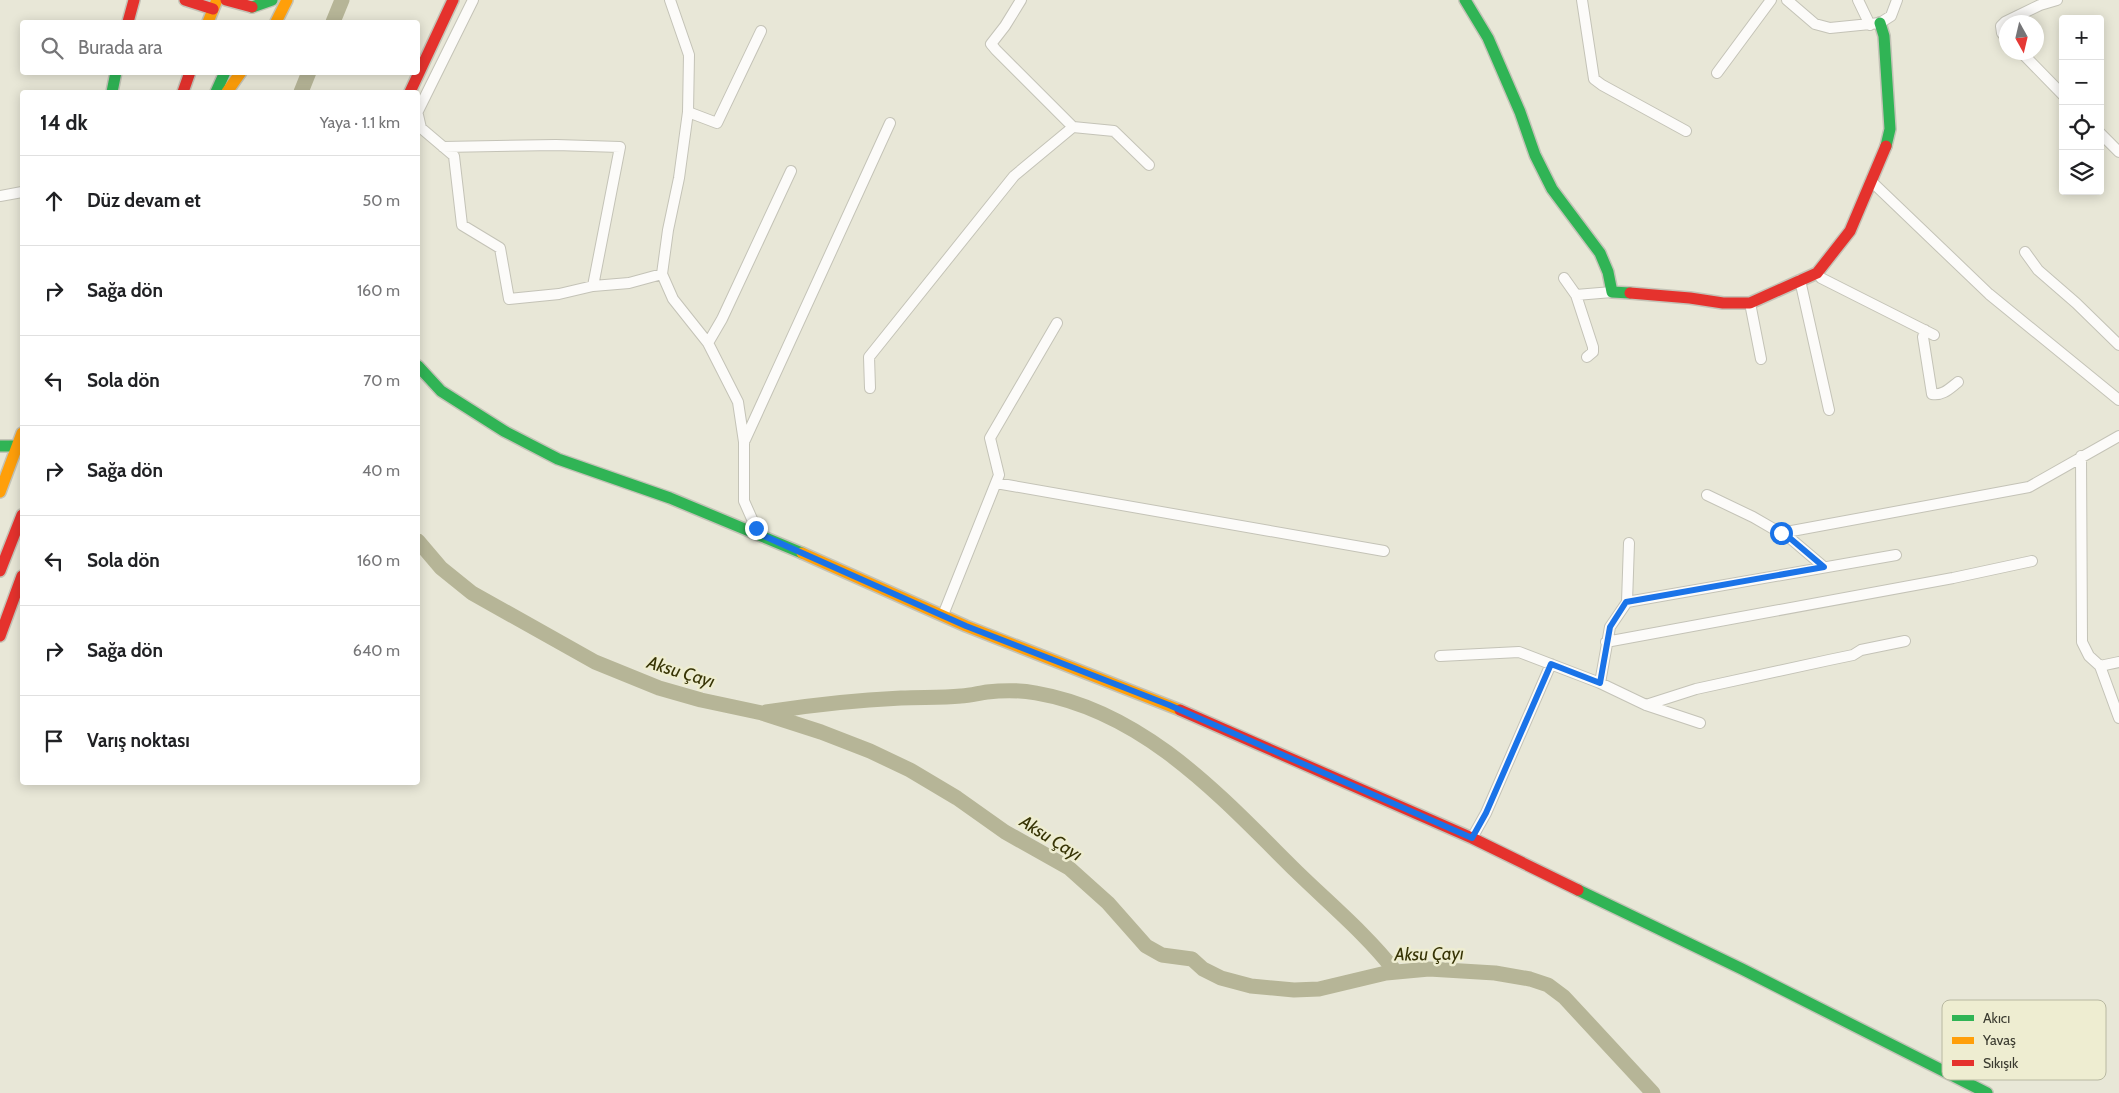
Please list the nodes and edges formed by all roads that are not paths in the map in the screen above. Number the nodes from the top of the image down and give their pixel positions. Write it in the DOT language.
graph roads {
  1 [pos="134,0"];
  2 [pos="185,0"];
  3 [pos="226,0"];
  4 [pos="272,0"];
  5 [pos="452,0"];
  6 [pos="473,0"];
  7 [pos="670,0"];
  8 [pos="1021,0"];
  9 [pos="1465,0"];
  10 [pos="1582,0"];
  11 [pos="1771,0"];
  12 [pos="1787,0"];
  13 [pos="1858,0"];
  14 [pos="1897,0"];
  15 [pos="2057,0"];
  16 [pos="215,4"];
  17 [pos="286,4"];
  18 [pos="252,7"];
  19 [pos="2019,15"];
  20 [pos="129,20"];
  21 [pos="209,20"];
  22 [pos="270,20"];
  23 [pos="277,20"];
  24 [pos="1875,24"];
  25 [pos="761,31"];
  26 [pos="2029,60"];
  27 [pos="420,70"];
  28 [pos="1718,73"];
  29 [pos="115,75"];
  30 [pos="189,75"];
  31 [pos="224,75"];
  32 [pos="239,75"];
  33 [pos="418,75"];
  34 [pos="112,90"];
  35 [pos="184,90"];
  36 [pos="217,90"];
  37 [pos="228,90"];
  38 [pos="411,90"];
  39 [pos="2059,91"];
  40 [pos="420,107"];
  41 [pos="688,112"];
  42 [pos="890,123"];
  43 [pos="420,124"];
  44 [pos="1073,127"];
  45 [pos="1686,131"];
  46 [pos="2104,137"];
  47 [pos="443,148"];
  48 [pos="2119,152"];
  49 [pos="1148,165"];
  50 [pos="791,171"];
  51 [pos="1871,181"];
  52 [pos="20,192"];
  53 [pos="0,196"];
  54 [pos="2025,252"];
  55 [pos="1817,273"];
  56 [pos="662,274"];
  57 [pos="1564,278"];
  58 [pos="1800,280"];
  59 [pos="593,286"];
  60 [pos="1612,292"];
  61 [pos="1576,295"];
  62 [pos="1750,303"];
  63 [pos="1057,324"];
  64 [pos="708,343"];
  65 [pos="2119,345"];
  66 [pos="1587,356"];
  67 [pos="1761,359"];
  68 [pos="420,368"];
  69 [pos="1958,382"];
  70 [pos="870,388"];
  71 [pos="2119,400"];
  72 [pos="1829,410"];
  73 [pos="2119,436"];
  74 [pos="20,439"];
  75 [pos="744,442"];
  76 [pos="0,446"];
  77 [pos="18,446"];
  78 [pos="2081,456"];
  79 [pos="996,483"];
  80 [pos="0,492"];
  81 [pos="1707,495"];
  82 [pos="20,520"];
  83 [pos="755,532"];
  84 [pos="1781,533"];
  85 [pos="1629,543"];
  86 [pos="1384,551"];
  87 [pos="1896,555"];
  88 [pos="2032,561"];
  89 [pos="1824,567"];
  90 [pos="0,571"];
  91 [pos="20,581"];
  92 [pos="1626,602"];
  93 [pos="943,615"];
  94 [pos="0,636"];
  95 [pos="1905,641"];
  96 [pos="1606,642"];
  97 [pos="1440,656"];
  98 [pos="2119,662"];
  99 [pos="1551,664"];
  100 [pos="2100,666"];
  101 [pos="1600,683"];
  102 [pos="1646,705"];
  103 [pos="2119,718"];
  104 [pos="1700,723"];
  105 [pos="1472,838"];
  106 [pos="1942,1070"];
  107 [pos="1961,1080"];
  108 [pos="1987,1093"];
  1 -- 20 [label="main road"];
  2 -- 16 [label="main road"];
  3 -- 18 [label="main road"];
  4 -- 18 [label="main road"];
  5 -- 27 [label="main road"];
  6 -- 40 [label="street"];
  7 -- 41 [label="street"];
  8 -- 44 [label="street"];
  9 -- 60 [label="main road"];
  10 -- 45 [label="street"];
  11 -- 28 [label="street"];
  12 -- 24 [label="street"];
  13 -- 24 [label="street"];
  14 -- 24 [label="street"];
  15 -- 19 [label="street"];
  16 -- 21 [label="main road"];
  17 -- 22 [label="main road"];
  17 -- 23 [label="main road"];
  24 -- 51 [label="main road"];
  25 -- 41 [label="street"];
  26 -- 39 [label="street"];
  29 -- 34 [label="main road"];
  30 -- 35 [label="main road"];
  31 -- 36 [label="main road"];
  32 -- 37 [label="main road"];
  33 -- 38 [label="main road"];
  41 -- 56 [label="street"];
  42 -- 75 [label="street"];
  43 -- 47 [label="street"];
  44 -- 49 [label="street"];
  44 -- 70 [label="street"];
  46 -- 48 [label="street"];
  47 -- 59 [label="street"];
  47 -- 59 [label="street"];
  50 -- 64 [label="street"];
  51 -- 55 [label="main road"];
  51 -- 71 [label="street"];
  52 -- 53 [label="street"];
  54 -- 65 [label="street"];
  55 -- 58 [label="main road"];
  55 -- 69 [label="street"];
  56 -- 59 [label="street"];
  56 -- 64 [label="street"];
  57 -- 61 [label="street"];
  58 -- 62 [label="main road"];
  58 -- 72 [label="street"];
  60 -- 61 [label="street"];
  60 -- 62 [label="main road"];
  61 -- 66 [label="street"];
  62 -- 67 [label="street"];
  63 -- 79 [label="street"];
  64 -- 75 [label="street"];
  68 -- 83 [label="main road"];
  73 -- 78 [label="street"];
  74 -- 77 [label="main road"];
  75 -- 83 [label="street"];
  76 -- 77 [label="main road"];
  77 -- 80 [label="main road"];
  78 -- 84 [label="street"];
  78 -- 100 [label="street"];
  79 -- 86 [label="street"];
  79 -- 93 [label="street"];
  81 -- 84 [label="street"];
  82 -- 90 [label="main road"];
  83 -- 93 [label="main road"];
  84 -- 89 [label="street"];
  85 -- 92 [label="street"];
  87 -- 89 [label="street"];
  88 -- 96 [label="street"];
  89 -- 92 [label="street"];
  91 -- 94 [label="main road"];
  92 -- 96 [label="street"];
  93 -- 105 [label="main road"];
  95 -- 102 [label="street"];
  96 -- 101 [label="street"];
  97 -- 99 [label="street"];
  98 -- 100 [label="street"];
  99 -- 101 [label="street"];
  99 -- 105 [label="street"];
  100 -- 103 [label="street"];
  101 -- 102 [label="street"];
  102 -- 104 [label="street"];
  105 -- 106 [label="main road"];
  107 -- 108 [label="main road"];
}
